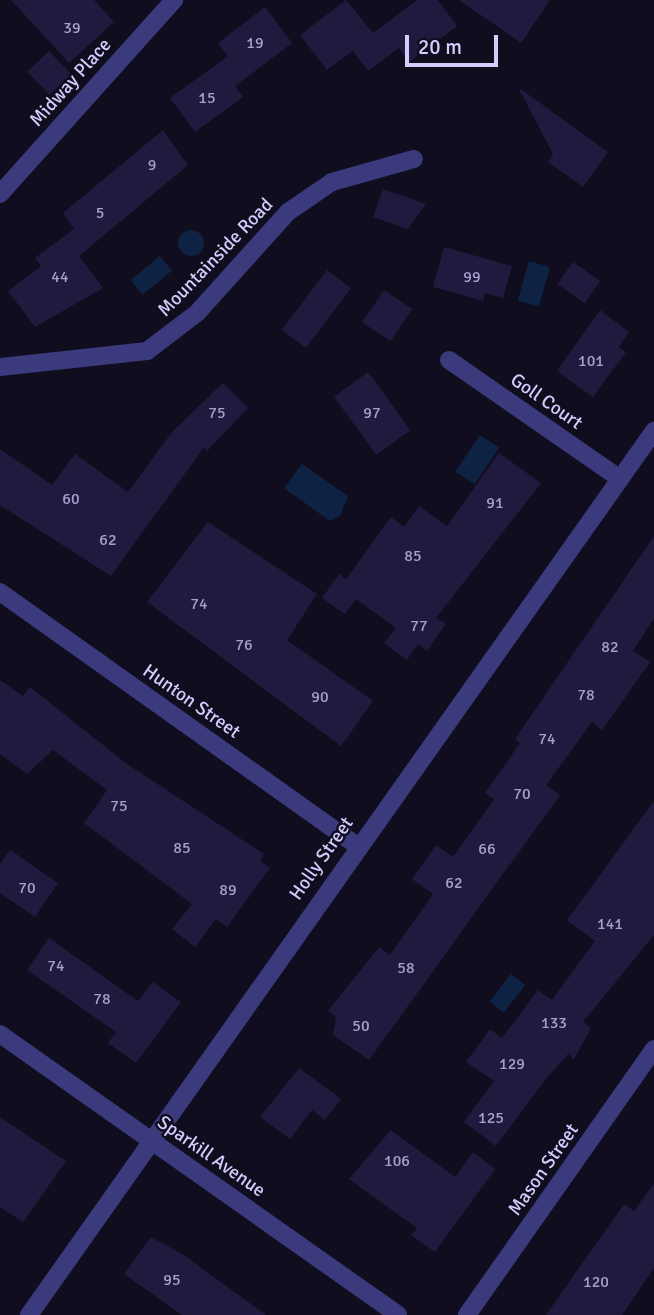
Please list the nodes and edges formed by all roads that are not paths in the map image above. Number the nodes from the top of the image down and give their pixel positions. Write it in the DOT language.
graph roads {
  1 [pos="174,0"];
  2 [pos="414,159"];
  3 [pos="0,194"];
  4 [pos="449,360"];
  5 [pos="0,367"];
  6 [pos="654,431"];
  7 [pos="620,479"];
  8 [pos="0,592"];
  9 [pos="357,846"];
  10 [pos="0,1034"];
  11 [pos="654,1049"];
  12 [pos="149,1139"];
  13 [pos="29,1315"];
  14 [pos="398,1315"];
  15 [pos="467,1315"];
  1 -- 3 [label="street, Midway Place"];
  2 -- 5 [label="street, Mountainside Road"];
  4 -- 7 [label="street, Goll Court"];
  6 -- 7 [label="street, Holly Street"];
  7 -- 9 [label="street, Holly Street"];
  8 -- 9 [label="street, Hunton Street"];
  9 -- 12 [label="street, Holly Street"];
  10 -- 12 [label="street, Sparkill Avenue"];
  11 -- 15 [label="street, Mason Street"];
  12 -- 13 [label="street, Holly Street"];
  12 -- 14 [label="street, Sparkill Avenue"];
}
